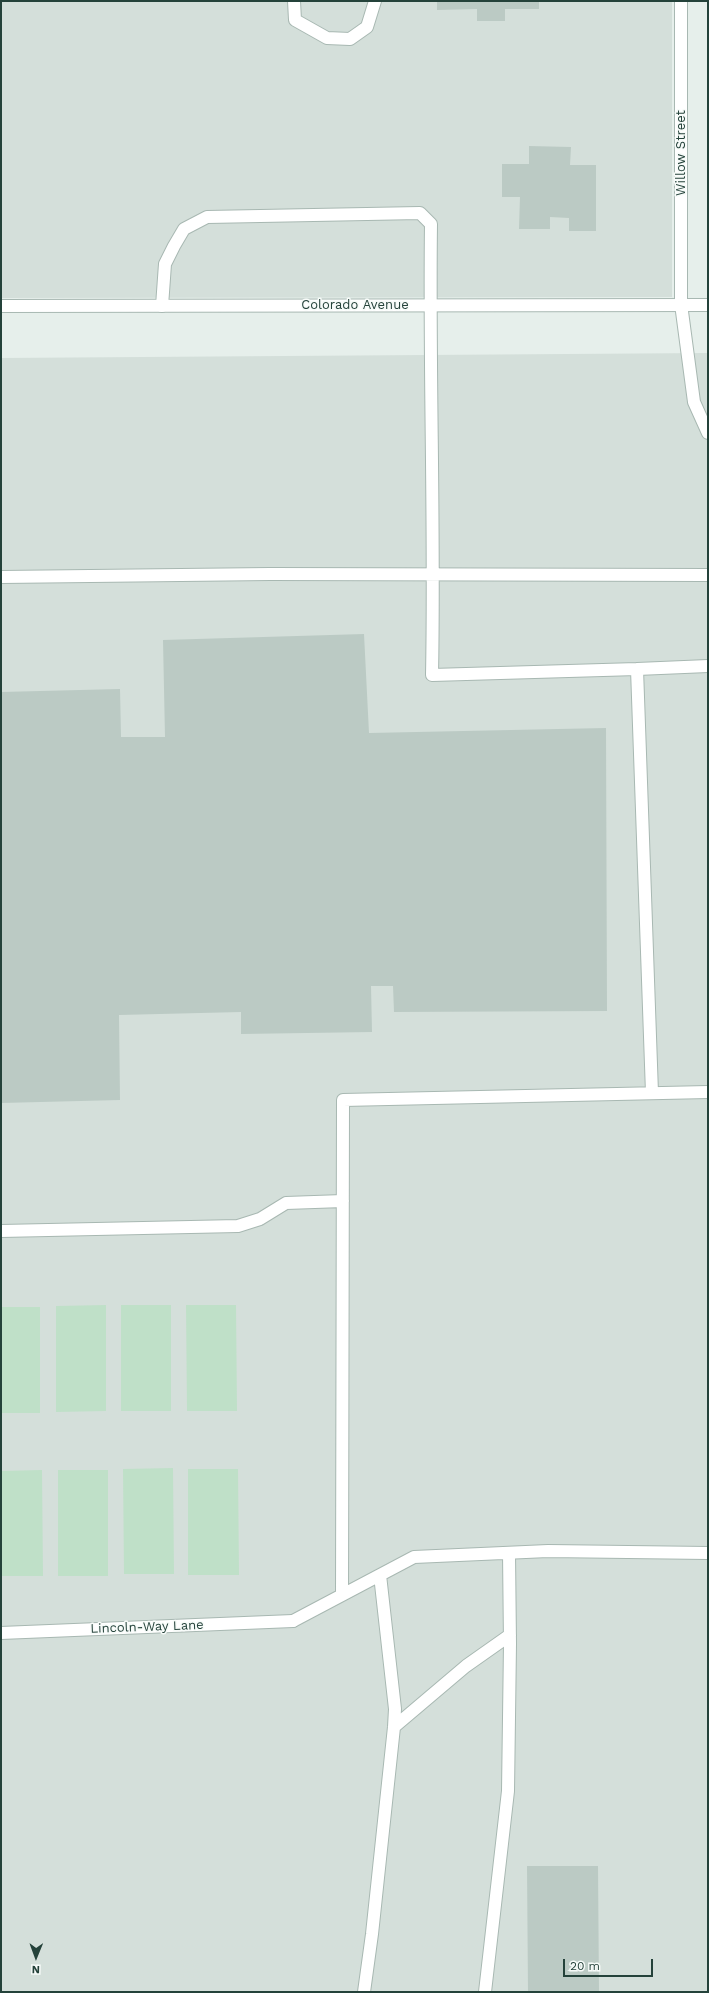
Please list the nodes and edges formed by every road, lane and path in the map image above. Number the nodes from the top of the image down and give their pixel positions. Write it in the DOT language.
graph roads {
  1 [pos="294,1"];
  2 [pos="375,1"];
  3 [pos="680,1"];
  4 [pos="681,304"];
  5 [pos="430,305"];
  6 [pos="708,305"];
  7 [pos="1,306"];
  8 [pos="162,306"];
  9 [pos="708,433"];
  10 [pos="434,575"];
  11 [pos="708,575"];
  12 [pos="1,577"];
  13 [pos="708,666"];
  14 [pos="637,669"];
  15 [pos="708,1092"];
  16 [pos="652,1093"];
  17 [pos="343,1201"];
  18 [pos="1,1231"];
  19 [pos="509,1553"];
  20 [pos="708,1553"];
  21 [pos="380,1575"];
  22 [pos="342,1595"];
  23 [pos="1,1633"];
  24 [pos="510,1635"];
  25 [pos="394,1727"];
  26 [pos="364,1992"];
  27 [pos="485,1992"];
  1 -- 2 [label="street"];
  3 -- 4 [label="street, Willow Street"];
  4 -- 5 [label="street, Colorado Avenue"];
  4 -- 6 [label="street, Colorado Avenue"];
  4 -- 9 [label="street, Willow Street"];
  5 -- 8 [label="street, Colorado Avenue"];
  5 -- 8 [label="street"];
  5 -- 10 [label="street"];
  7 -- 8 [label="street, Colorado Avenue"];
  10 -- 11 [label="street"];
  10 -- 12 [label="street"];
  10 -- 14 [label="street"];
  13 -- 14 [label="street"];
  14 -- 16 [label="street"];
  15 -- 16 [label="street"];
  16 -- 17 [label="street"];
  17 -- 18 [label="street"];
  17 -- 22 [label="street"];
  19 -- 20 [label="street"];
  19 -- 21 [label="street"];
  19 -- 24 [label="street"];
  21 -- 22 [label="street"];
  21 -- 25 [label="street"];
  22 -- 23 [label="street, Lincoln-Way Lane"];
  24 -- 25 [label="street"];
  24 -- 27 [label="street"];
  25 -- 26 [label="street"];
}
